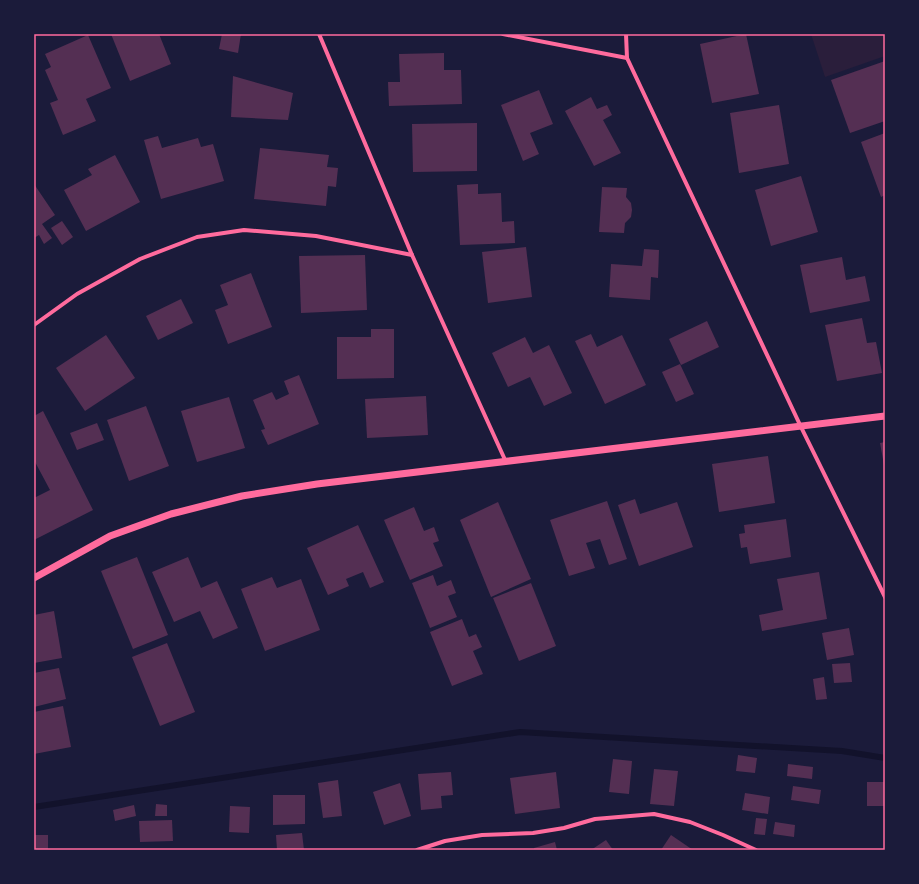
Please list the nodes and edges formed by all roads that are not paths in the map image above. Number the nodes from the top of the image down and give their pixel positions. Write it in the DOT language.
graph roads {
  1 [pos="319,34"];
  2 [pos="503,34"];
  3 [pos="626,34"];
  4 [pos="627,58"];
  5 [pos="412,255"];
  6 [pos="34,325"];
  7 [pos="885,416"];
  8 [pos="801,427"];
  9 [pos="506,463"];
  10 [pos="34,578"];
  11 [pos="885,598"];
  12 [pos="417,850"];
  13 [pos="756,850"];
  1 -- 5 [label="street"];
  2 -- 4 [label="street"];
  3 -- 4 [label="street"];
  4 -- 8 [label="street"];
  5 -- 6 [label="street"];
  5 -- 9 [label="street"];
  7 -- 8 [label="street"];
  8 -- 9 [label="street"];
  8 -- 11 [label="street"];
  9 -- 10 [label="street"];
  12 -- 13 [label="street"];
}
